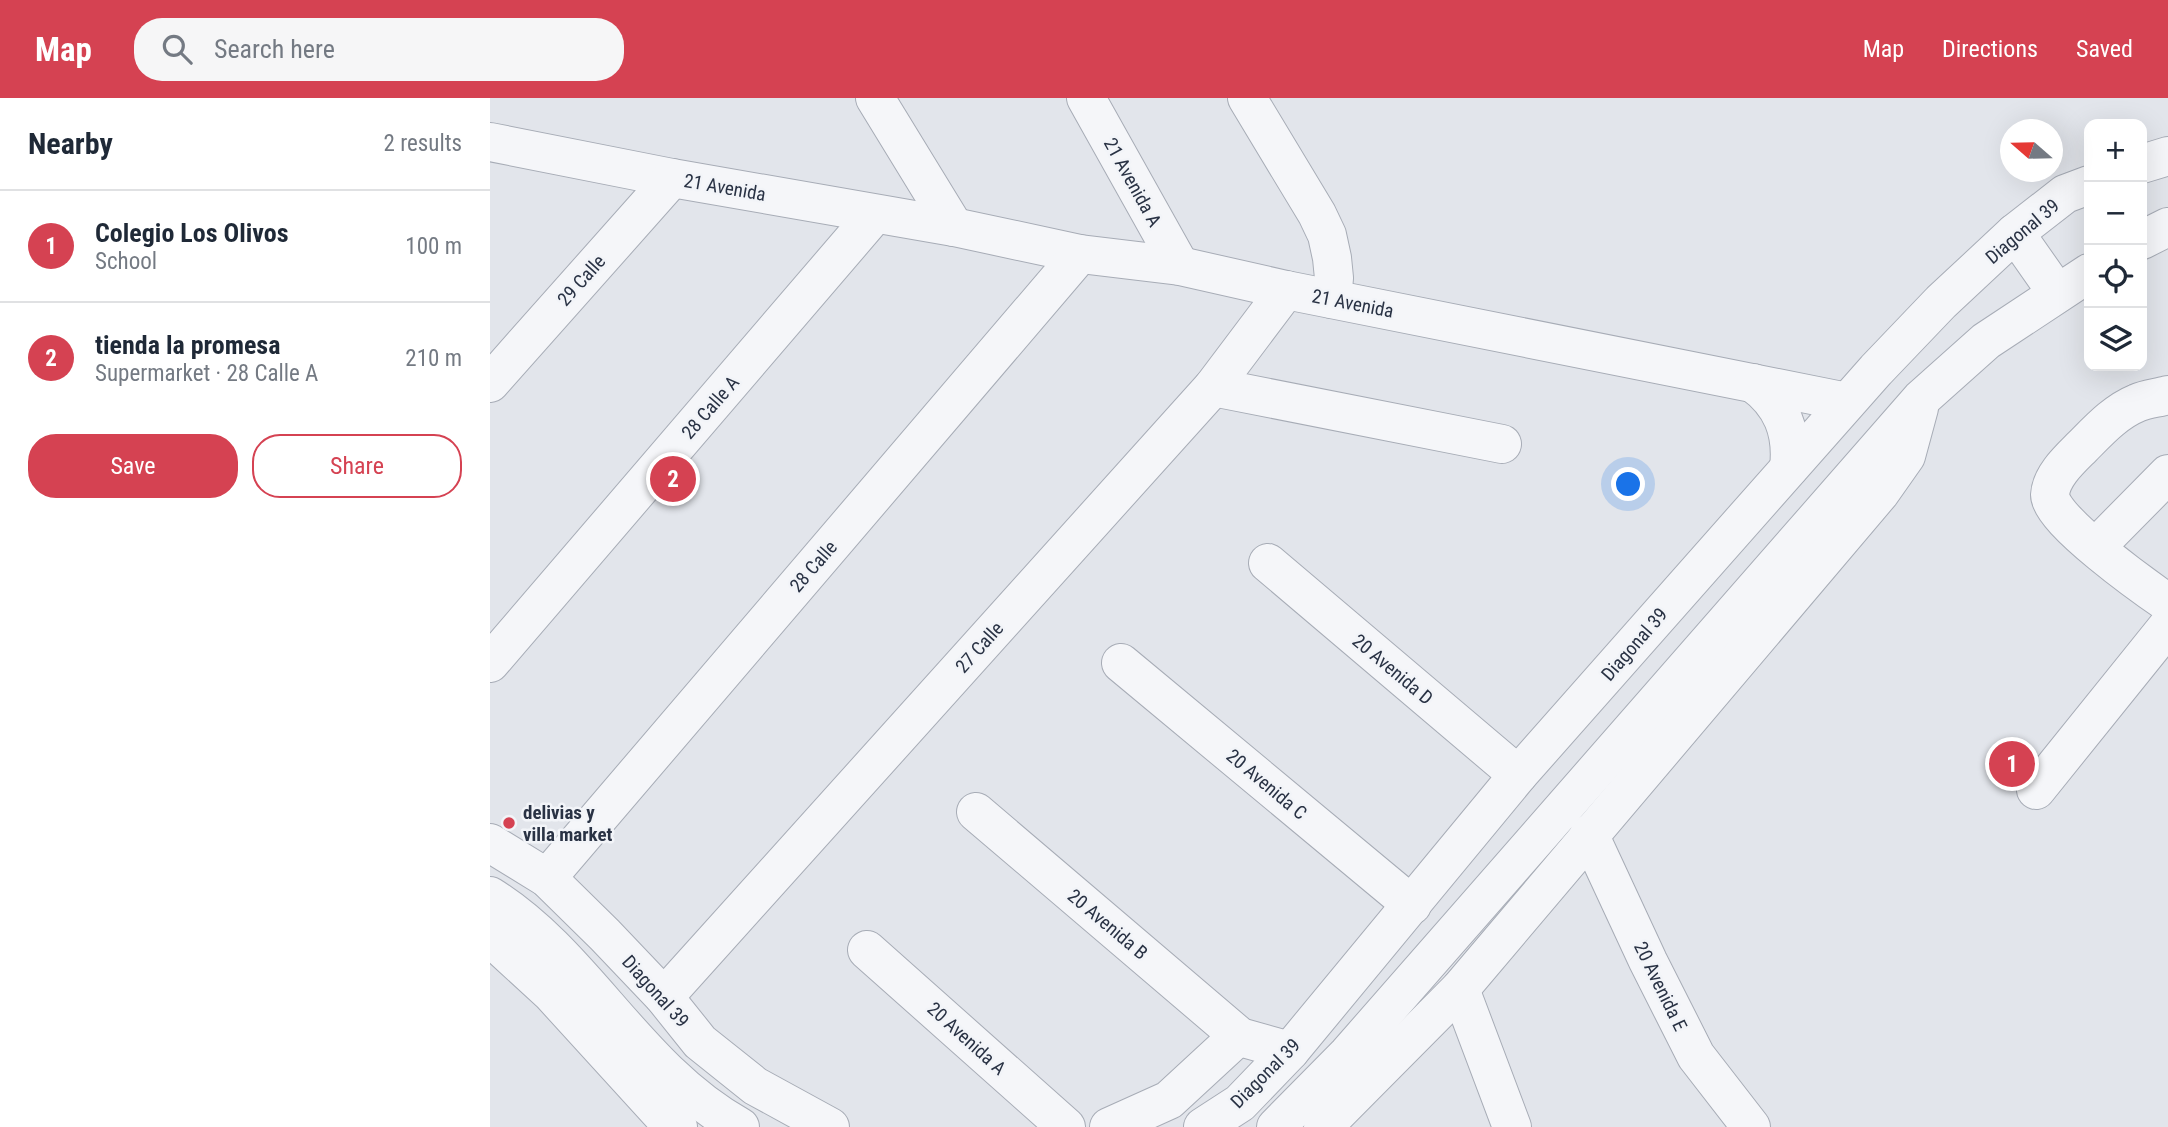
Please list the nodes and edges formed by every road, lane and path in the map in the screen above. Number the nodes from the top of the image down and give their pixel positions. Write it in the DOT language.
graph roads {
  1 [pos="875,98"];
  2 [pos="1086,98"];
  3 [pos="1247,98"];
  4 [pos="493,142"];
  5 [pos="2168,156"];
  6 [pos="2147,162"];
  7 [pos="672,178"];
  8 [pos="2084,187"];
  9 [pos="875,214"];
  10 [pos="954,226"];
  11 [pos="2168,227"];
  12 [pos="2015,233"];
  13 [pos="2147,238"];
  14 [pos="1080,254"];
  15 [pos="1180,266"];
  16 [pos="2084,275"];
  17 [pos="1286,290"];
  18 [pos="2057,293"];
  19 [pos="1332,299"];
  20 [pos="490,383"];
  21 [pos="1752,383"];
  22 [pos="1213,387"];
  23 [pos="2168,395"];
  24 [pos="1921,399"];
  25 [pos="1847,402"];
  26 [pos="1502,444"];
  27 [pos="1790,468"];
  28 [pos="2168,474"];
  29 [pos="2096,547"];
  30 [pos="1268,562"];
  31 [pos="2168,603"];
  32 [pos="2168,626"];
  33 [pos="490,663"];
  34 [pos="1121,663"];
  35 [pos="1518,775"];
  36 [pos="2036,790"];
  37 [pos="976,812"];
  38 [pos="1589,834"];
  39 [pos="490,842"];
  40 [pos="547,878"];
  41 [pos="490,895"];
  42 [pos="1412,905"];
  43 [pos="490,937"];
  44 [pos="867,950"];
  45 [pos="1460,989"];
  46 [pos="664,997"];
  47 [pos="1240,1037"];
  48 [pos="1290,1051"];
  49 [pos="678,1127"];
  50 [pos="740,1127"];
  51 [pos="830,1127"];
  52 [pos="1066,1127"];
  53 [pos="1109,1127"];
  54 [pos="1203,1127"];
  55 [pos="1276,1127"];
  56 [pos="1323,1127"];
  57 [pos="1512,1127"];
  58 [pos="1751,1127"];
  1 -- 10 [label="street"];
  2 -- 15 [label="street, 21 Avenida A"];
  3 -- 19 [label="street"];
  4 -- 7 [label="street, 21 Avenida"];
  5 -- 6 [label="street"];
  7 -- 9 [label="street, 21 Avenida"];
  7 -- 20 [label="street, 29 Calle"];
  8 -- 12 [label="street, Diagonal 39"];
  9 -- 10 [label="street, 21 Avenida"];
  9 -- 33 [label="street, 28 Calle A"];
  10 -- 14 [label="street, 21 Avenida"];
  11 -- 13 [label="street"];
  12 -- 18 [label="street"];
  12 -- 25 [label="street, Diagonal 39"];
  14 -- 15 [label="street, 21 Avenida"];
  14 -- 40 [label="street, 28 Calle"];
  15 -- 17 [label="street, 21 Avenida"];
  16 -- 18 [label="street"];
  17 -- 19 [label="street, 21 Avenida"];
  17 -- 22 [label="street, 27 Calle"];
  18 -- 24 [label="street"];
  19 -- 21 [label="street, 21 Avenida"];
  21 -- 25 [label="street, 21 Avenida"];
  21 -- 27 [label="street"];
  22 -- 26 [label="street"];
  22 -- 46 [label="street, 27 Calle"];
  23 -- 29 [label="street"];
  24 -- 38 [label="street"];
  24 -- 55 [label="street"];
  25 -- 27 [label="street, Diagonal 39"];
  27 -- 35 [label="street, Diagonal 39"];
  28 -- 29 [label="street"];
  29 -- 31 [label="street"];
  30 -- 35 [label="street, 20 Avenida D"];
  32 -- 36 [label="street"];
  34 -- 42 [label="street, 20 Avenida C"];
  35 -- 42 [label="street, Diagonal 39"];
  37 -- 47 [label="street, 20 Avenida B"];
  38 -- 45 [label="street"];
  38 -- 58 [label="street, 20 Avenida E"];
  39 -- 40 [label="street, Diagonal 39"];
  40 -- 46 [label="street, Diagonal 39"];
  41 -- 50 [label="street"];
  42 -- 48 [label="street, Diagonal 39"];
  43 -- 49 [label="street"];
  44 -- 52 [label="street, 20 Avenida A"];
  45 -- 56 [label="street"];
  45 -- 57 [label="street"];
  46 -- 51 [label="street, Diagonal 39"];
  47 -- 48 [label="street"];
  47 -- 53 [label="street"];
  48 -- 54 [label="street, Diagonal 39"];
}
